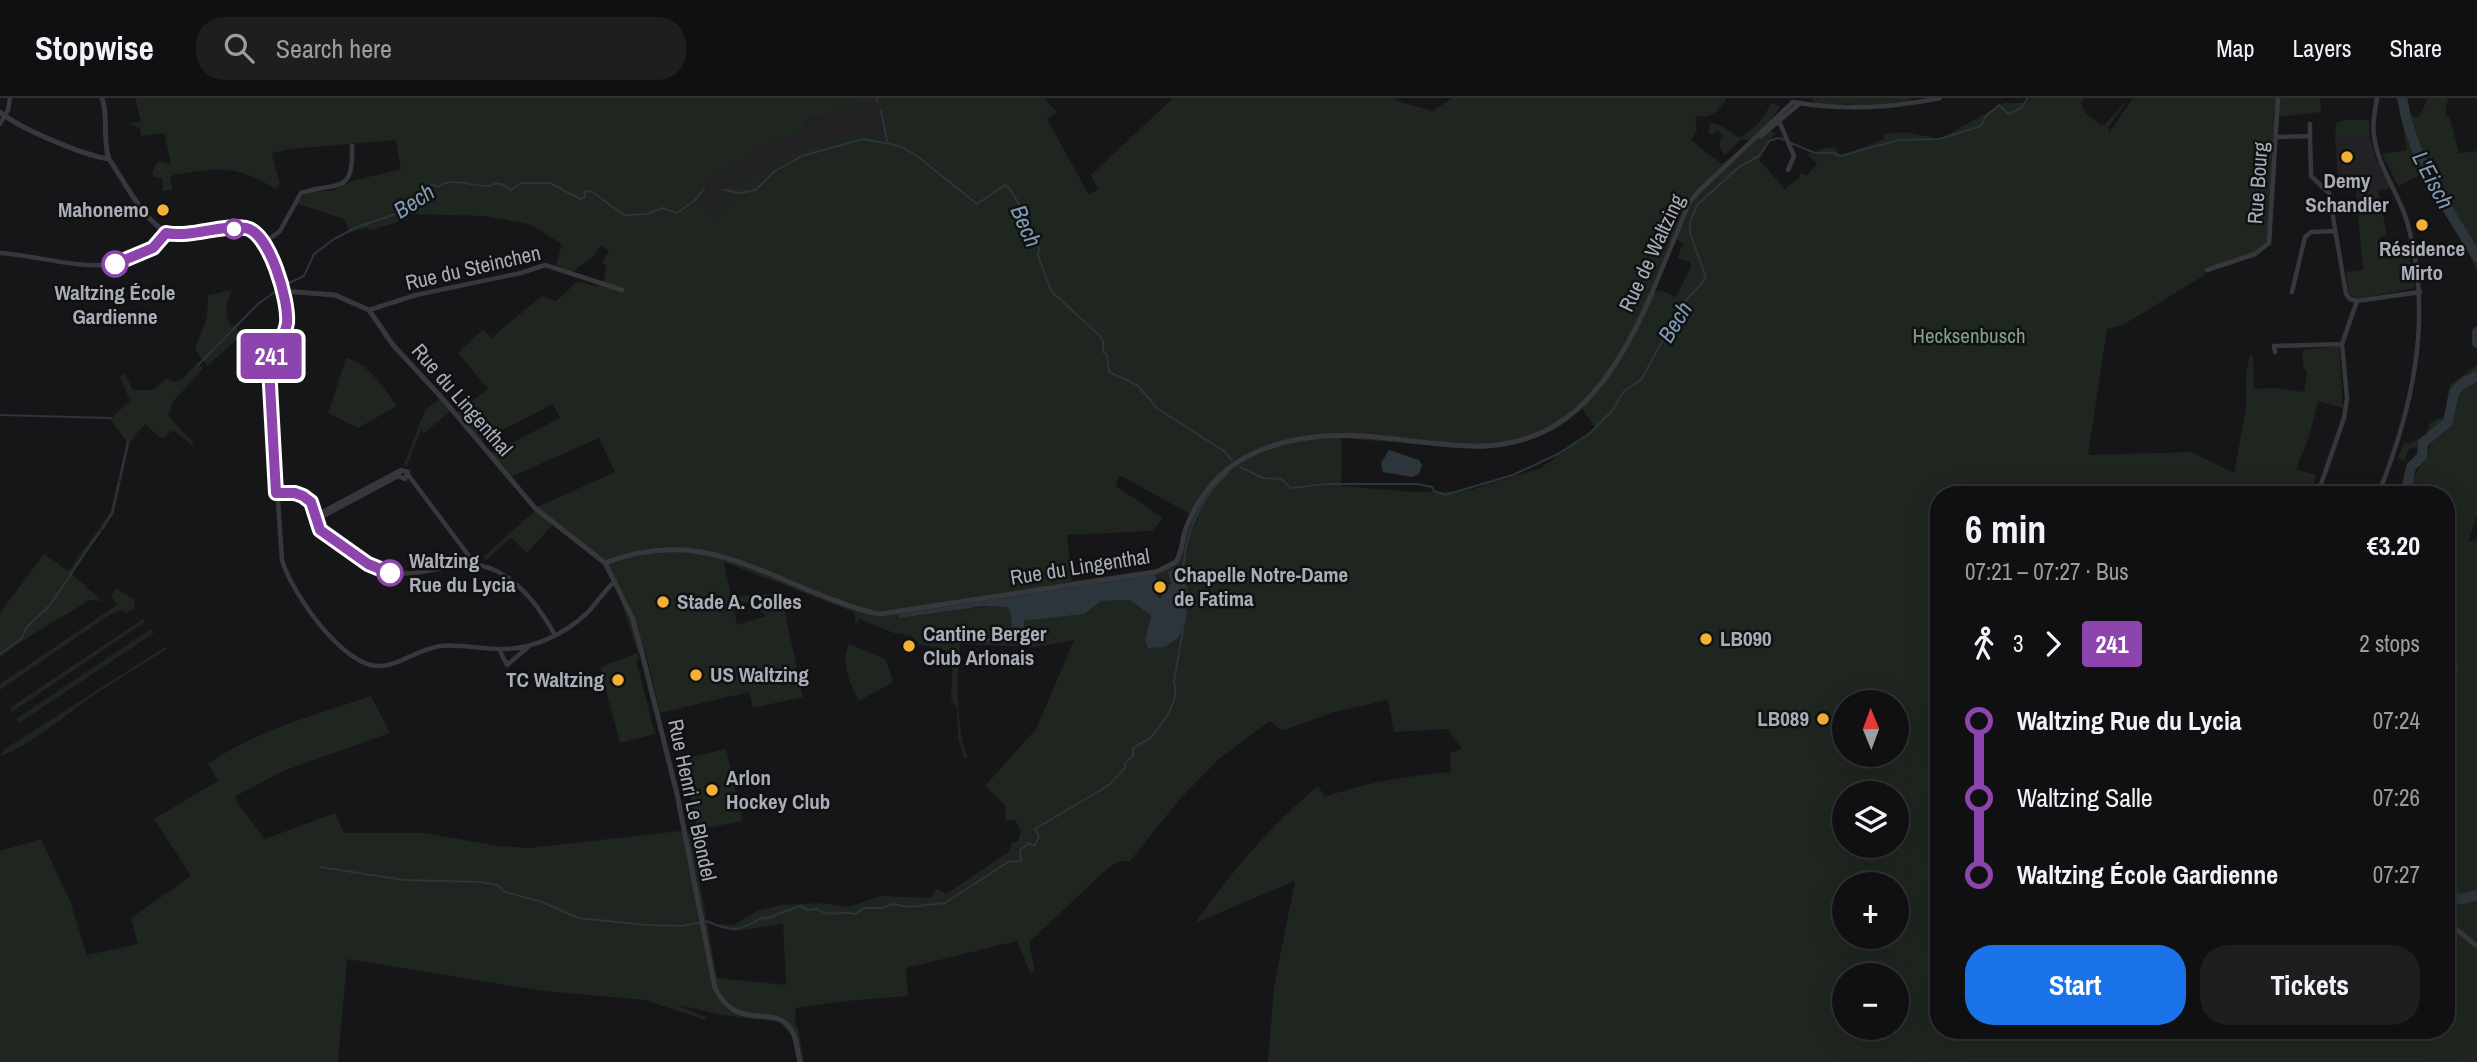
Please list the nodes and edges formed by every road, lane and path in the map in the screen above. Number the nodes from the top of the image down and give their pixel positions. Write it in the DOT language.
graph roads {
  1 [pos="10,98"];
  2 [pos="102,98"];
  3 [pos="1940,98"];
  4 [pos="2278,98"];
  5 [pos="2377,98"];
  6 [pos="1795,101"];
  7 [pos="2,114"];
  8 [pos="1779,121"];
  9 [pos="0,124"];
  10 [pos="2310,124"];
  11 [pos="2277,136"];
  12 [pos="2310,136"];
  13 [pos="1753,141"];
  14 [pos="352,146"];
  15 [pos="109,159"];
  16 [pos="1788,170"];
  17 [pos="2334,231"];
  18 [pos="166,233"];
  19 [pos="264,243"];
  20 [pos="0,253"];
  21 [pos="2207,270"];
  22 [pos="622,290"];
  23 [pos="283,291"];
  24 [pos="2292,292"];
  25 [pos="2420,292"];
  26 [pos="1652,293"];
  27 [pos="2357,301"];
  28 [pos="369,310"];
  29 [pos="2342,344"];
  30 [pos="2275,352"];
  31 [pos="1581,406"];
  32 [pos="2320,486"];
  33 [pos="2382,486"];
  34 [pos="276,493"];
  35 [pos="316,518"];
  36 [pos="605,563"];
  37 [pos="476,565"];
  38 [pos="615,580"];
  39 [pos="555,635"];
  40 [pos="529,646"];
  41 [pos="499,649"];
  42 [pos="2455,928"];
  43 [pos="2477,946"];
  44 [pos="800,1062"];
  1 -- 7 [label="street"];
  2 -- 15 [label="street"];
  3 -- 6 [label="street"];
  4 -- 11 [label="street, Rue Bourg"];
  5 -- 25 [label="street"];
  6 -- 8 [label="street"];
  6 -- 13 [label="street, Rue de Waltzing"];
  7 -- 9 [label="street"];
  7 -- 15 [label="street"];
  8 -- 13 [label="street"];
  8 -- 16 [label="street"];
  10 -- 12 [label="street"];
  11 -- 12 [label="street"];
  11 -- 21 [label="street, Rue Bourg"];
  12 -- 17 [label="street"];
  13 -- 26 [label="street, Rue de Waltzing"];
  14 -- 19 [label="street"];
  15 -- 18 [label="street"];
  17 -- 24 [label="street"];
  17 -- 27 [label="street"];
  18 -- 19 [label="street"];
  18 -- 20 [label="street"];
  19 -- 23 [label="street"];
  22 -- 28 [label="street, Rue du Steinchen"];
  23 -- 28 [label="street"];
  23 -- 34 [label="street"];
  25 -- 27 [label="street"];
  25 -- 33 [label="street"];
  26 -- 31 [label="street, Rue de Waltzing"];
  27 -- 29 [label="street"];
  28 -- 36 [label="street, Rue du Lingenthal"];
  29 -- 30 [label="street"];
  29 -- 32 [label="street"];
  31 -- 36 [label="street, Rue du Lingenthal"];
  34 -- 35 [label="street"];
  34 -- 41 [label="street"];
  35 -- 37 [label="street"];
  35 -- 37 [label="street"];
  36 -- 38 [label="street, Rue du Lingenthal"];
  37 -- 39 [label="street"];
  38 -- 39 [label="street"];
  38 -- 44 [label="street, Rue Henri Le Blondel"];
  39 -- 40 [label="street"];
  40 -- 41 [label="street"];
  40 -- 41 [label="street"];
  42 -- 43 [label="street"];
}
